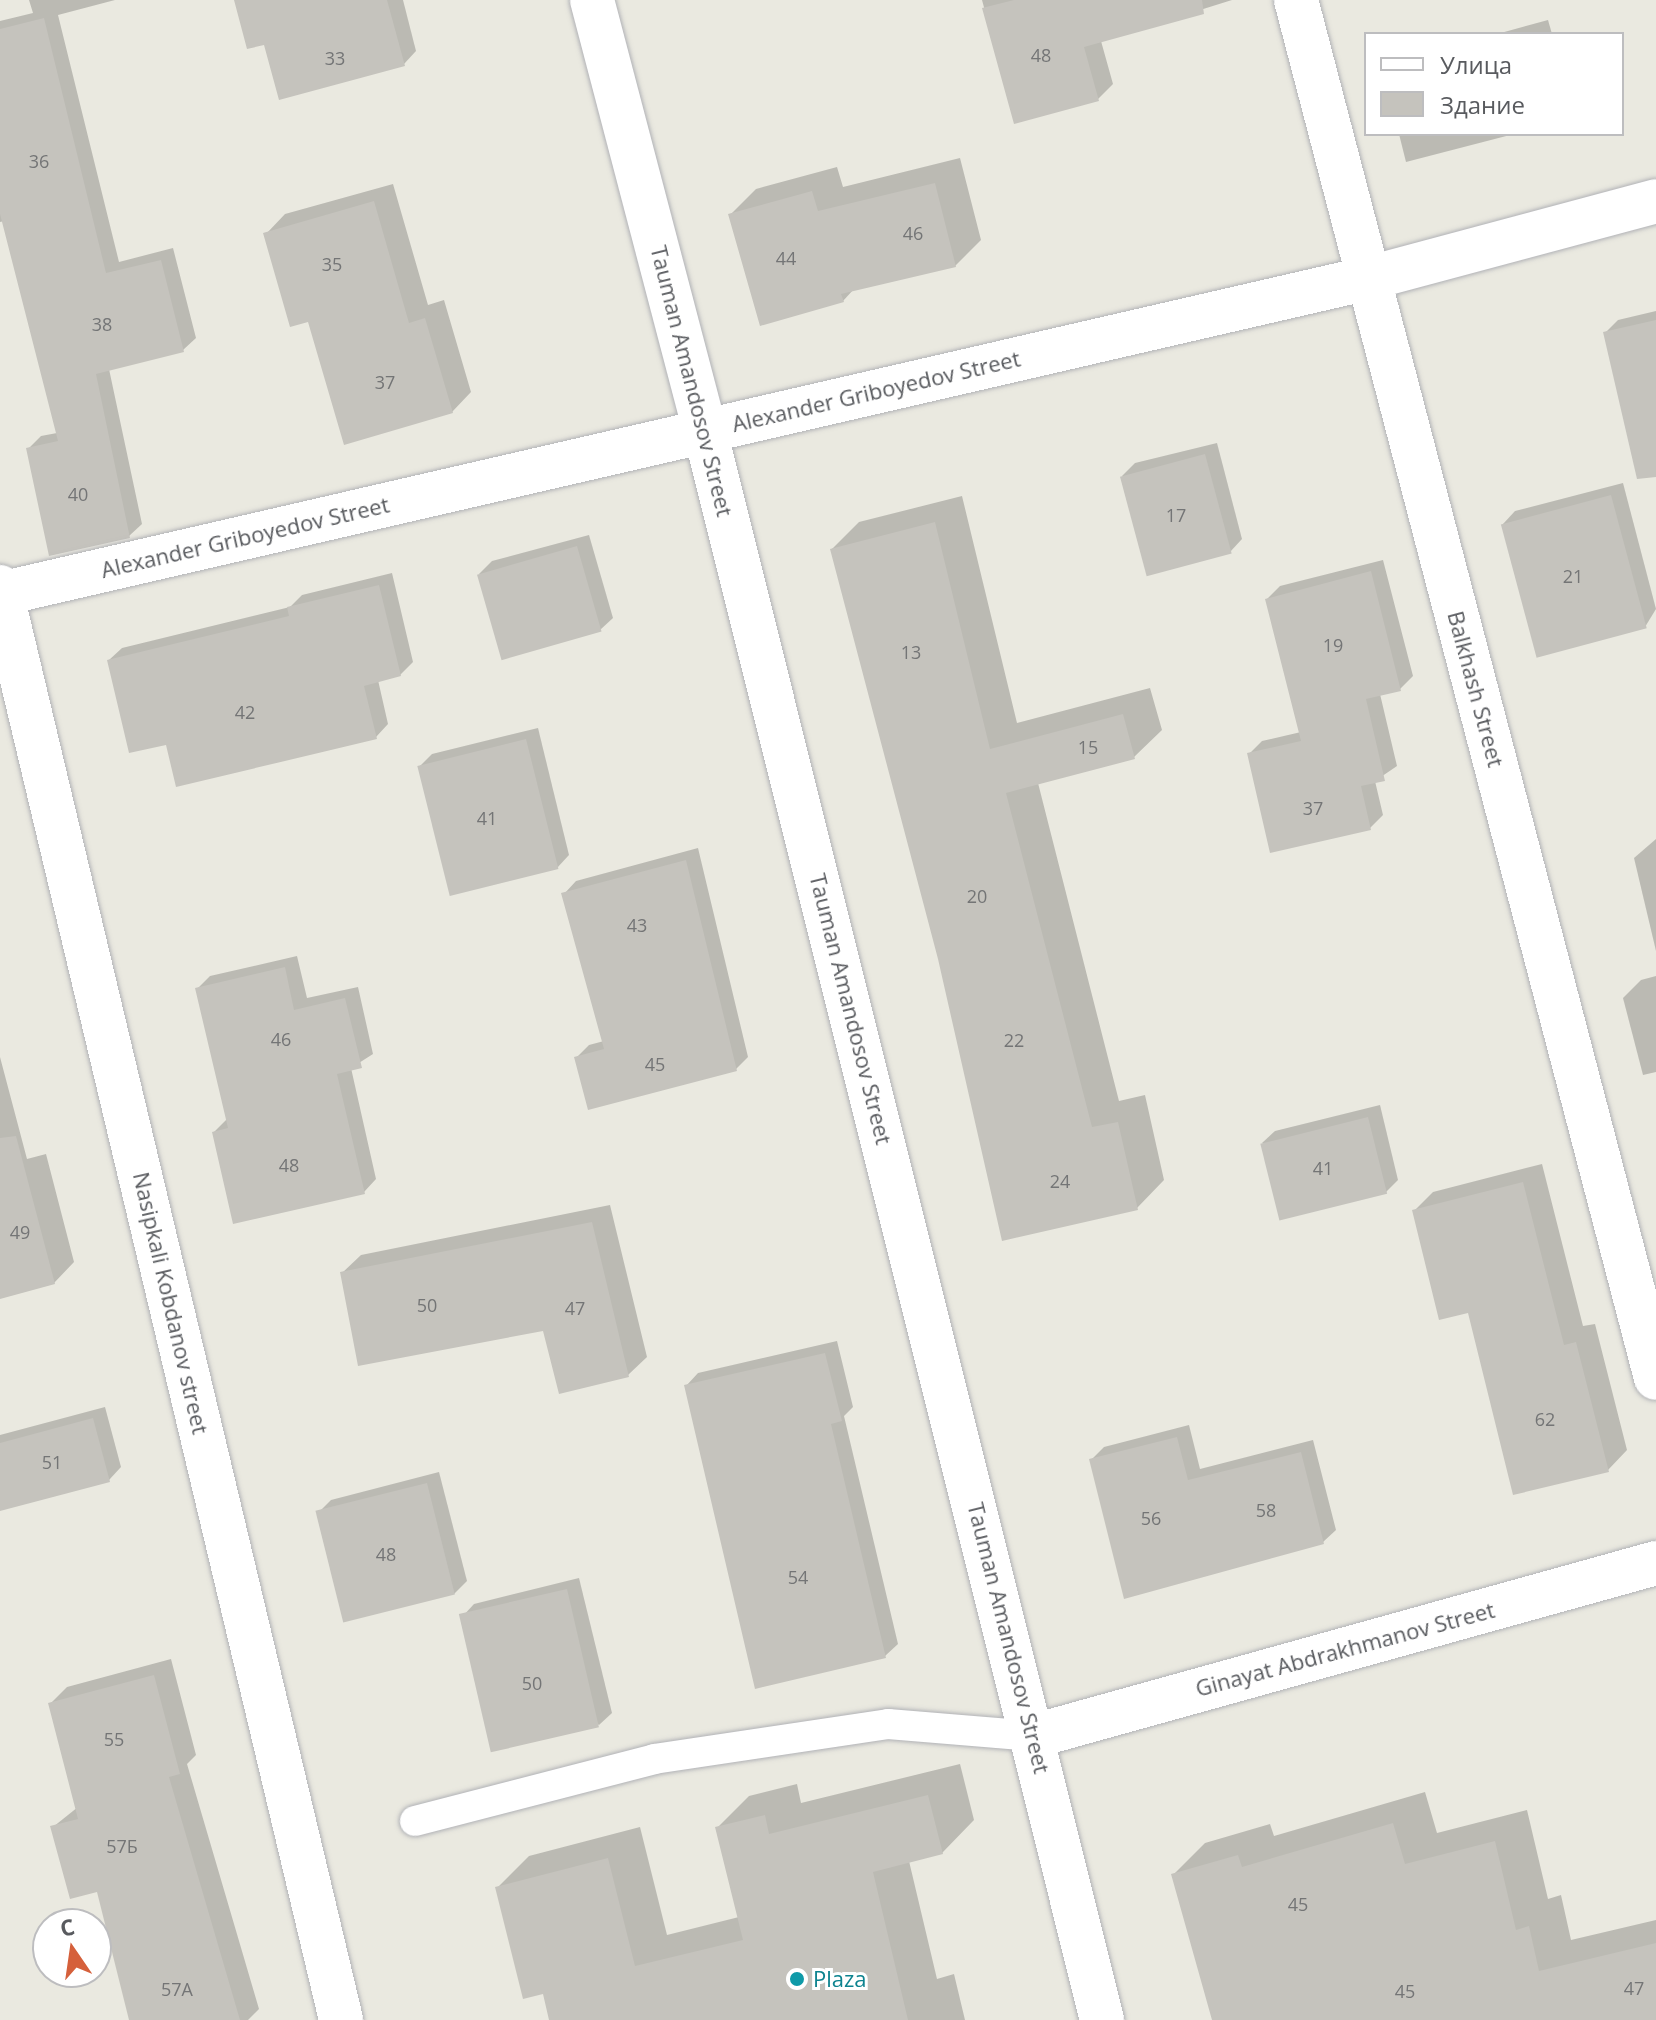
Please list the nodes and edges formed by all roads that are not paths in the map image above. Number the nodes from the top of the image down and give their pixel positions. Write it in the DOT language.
graph roads {
  1 [pos="592,0"];
  2 [pos="1296,0"];
  3 [pos="1656,201"];
  4 [pos="1369,278"];
  5 [pos="705,431"];
  6 [pos="1,591"];
  7 [pos="1656,1378"];
  8 [pos="1656,1563"];
  9 [pos="1034,1736"];
  10 [pos="415,1821"];
  11 [pos="341,2020"];
  12 [pos="1102,2020"];
  1 -- 5 [label="street, Tauman Amandosov Street"];
  2 -- 4 [label="street, Balkhash Street"];
  3 -- 4 [label="street, Alexander Griboyedov Street"];
  4 -- 5 [label="street, Alexander Griboyedov Street"];
  4 -- 7 [label="street, Balkhash Street"];
  5 -- 6 [label="street, Alexander Griboyedov Street"];
  5 -- 9 [label="street, Tauman Amandosov Street"];
  6 -- 11 [label="street, Nasipkali Kobdanov street"];
  8 -- 9 [label="street, Ginayat Abdrakhmanov Street"];
  9 -- 10 [label="lane"];
  9 -- 12 [label="street, Tauman Amandosov Street"];
}
